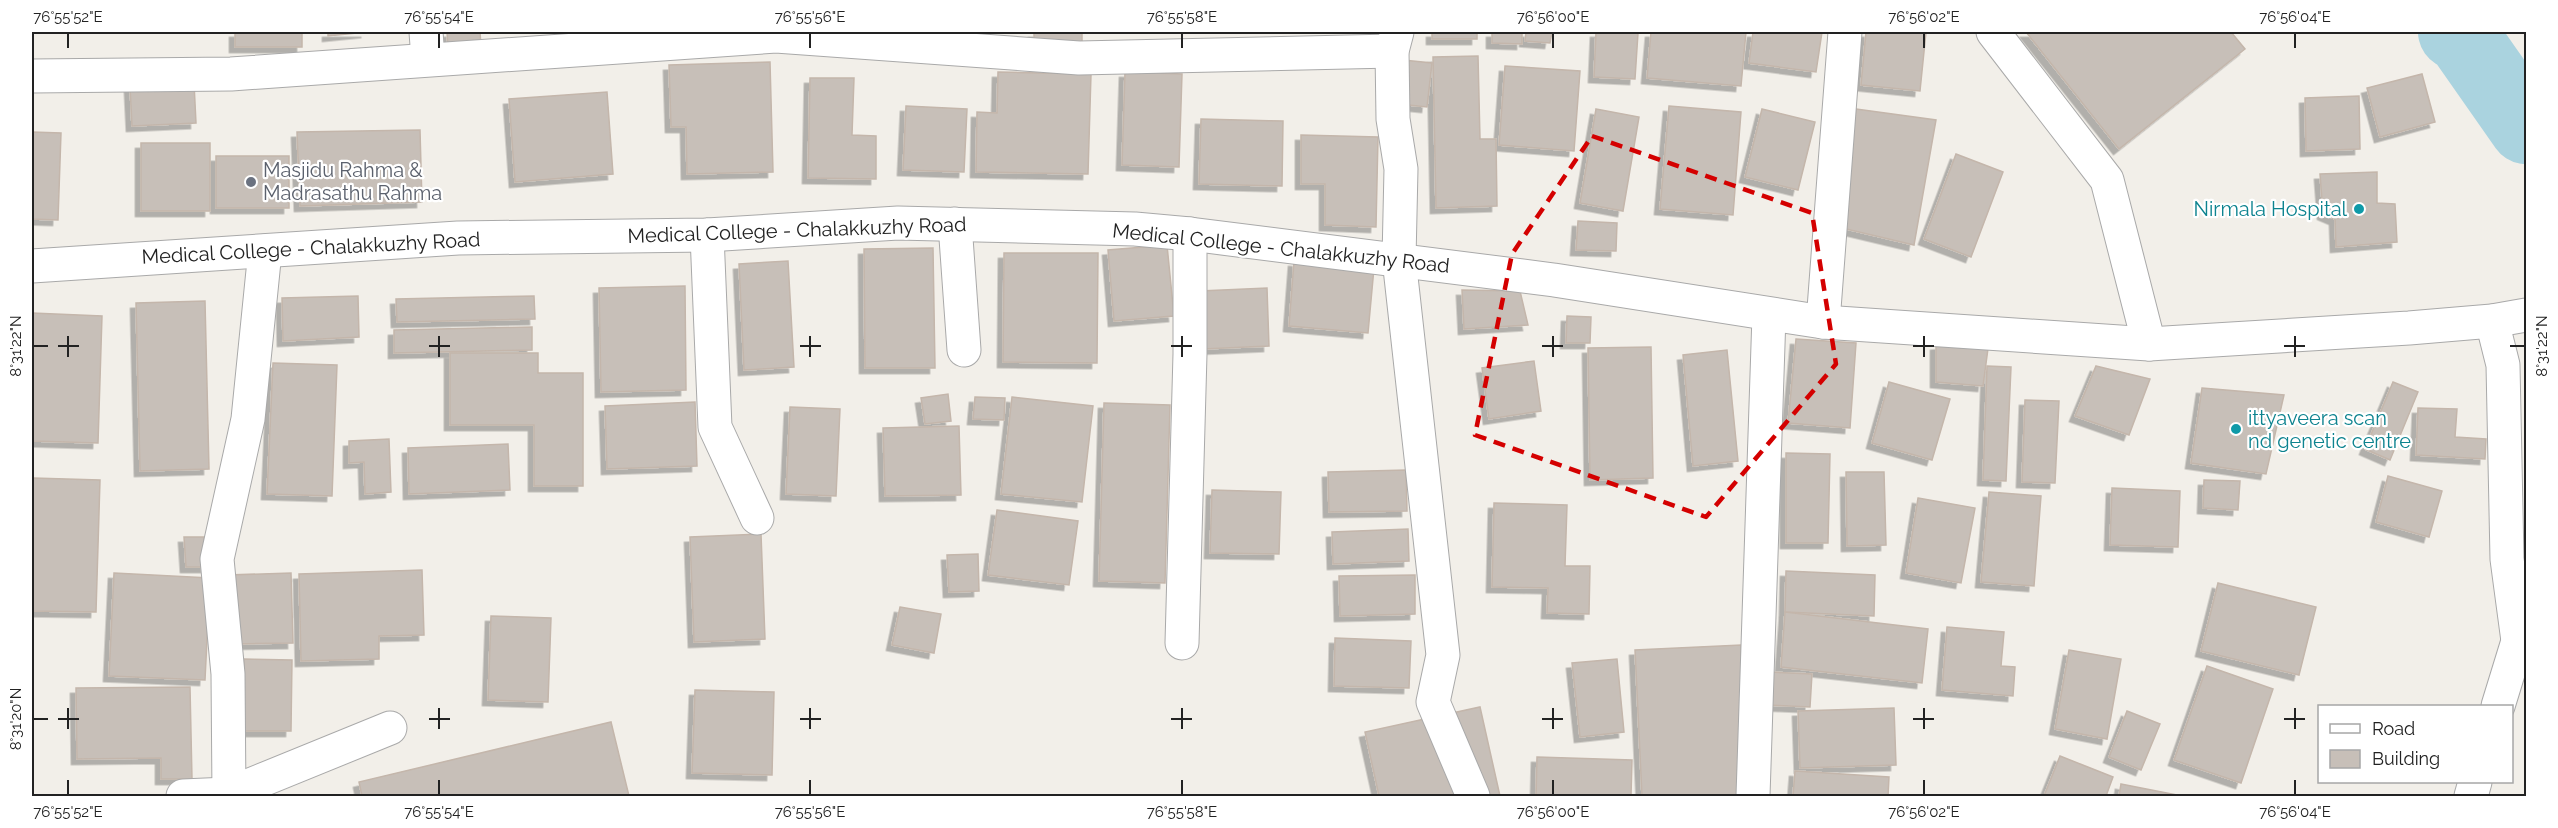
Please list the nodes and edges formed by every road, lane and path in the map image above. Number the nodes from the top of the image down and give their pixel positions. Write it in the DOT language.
graph roads {
  1 [pos="1845,32"];
  2 [pos="1993,32"];
  3 [pos="1394,41"];
  4 [pos="427,45"];
  5 [pos="32,76"];
  6 [pos="955,224"];
  7 [pos="1190,234"];
  8 [pos="707,235"];
  9 [pos="265,251"];
  10 [pos="1400,260"];
  11 [pos="32,266"];
  12 [pos="1769,315"];
  13 [pos="2526,315"];
  14 [pos="2492,321"];
  15 [pos="1823,322"];
  16 [pos="2149,344"];
  17 [pos="964,350"];
  18 [pos="757,519"];
  19 [pos="1182,643"];
  20 [pos="2522,646"];
  21 [pos="2498,705"];
  22 [pos="390,729"];
  23 [pos="228,795"];
  24 [pos="183,796"];
  25 [pos="1473,796"];
  26 [pos="1753,796"];
  1 -- 15 [label="street"];
  2 -- 16 [label="street"];
  3 -- 4 [label="street"];
  3 -- 10 [label="street"];
  4 -- 5 [label="street"];
  6 -- 7 [label="street, Medical College - Chalakkuzhy Road"];
  6 -- 8 [label="street, Medical College - Chalakkuzhy Road"];
  6 -- 17 [label="street"];
  7 -- 10 [label="street, Medical College - Chalakkuzhy Road"];
  7 -- 19 [label="street"];
  8 -- 9 [label="street, Medical College - Chalakkuzhy Road"];
  8 -- 18 [label="street"];
  9 -- 11 [label="street, Medical College - Chalakkuzhy Road"];
  9 -- 23 [label="street"];
  10 -- 12 [label="street, Medical College - Chalakkuzhy Road"];
  10 -- 25 [label="street"];
  12 -- 15 [label="street, Medical College - Chalakkuzhy Road"];
  12 -- 26 [label="street"];
  13 -- 14 [label="street, Medical College - Chalakkuzhy Road"];
  14 -- 16 [label="street, Medical College - Chalakkuzhy Road"];
  14 -- 20 [label="street"];
  15 -- 16 [label="street, Medical College - Chalakkuzhy Road"];
  20 -- 21 [label="street"];
  22 -- 23 [label="street"];
  23 -- 24 [label="street"];
}
